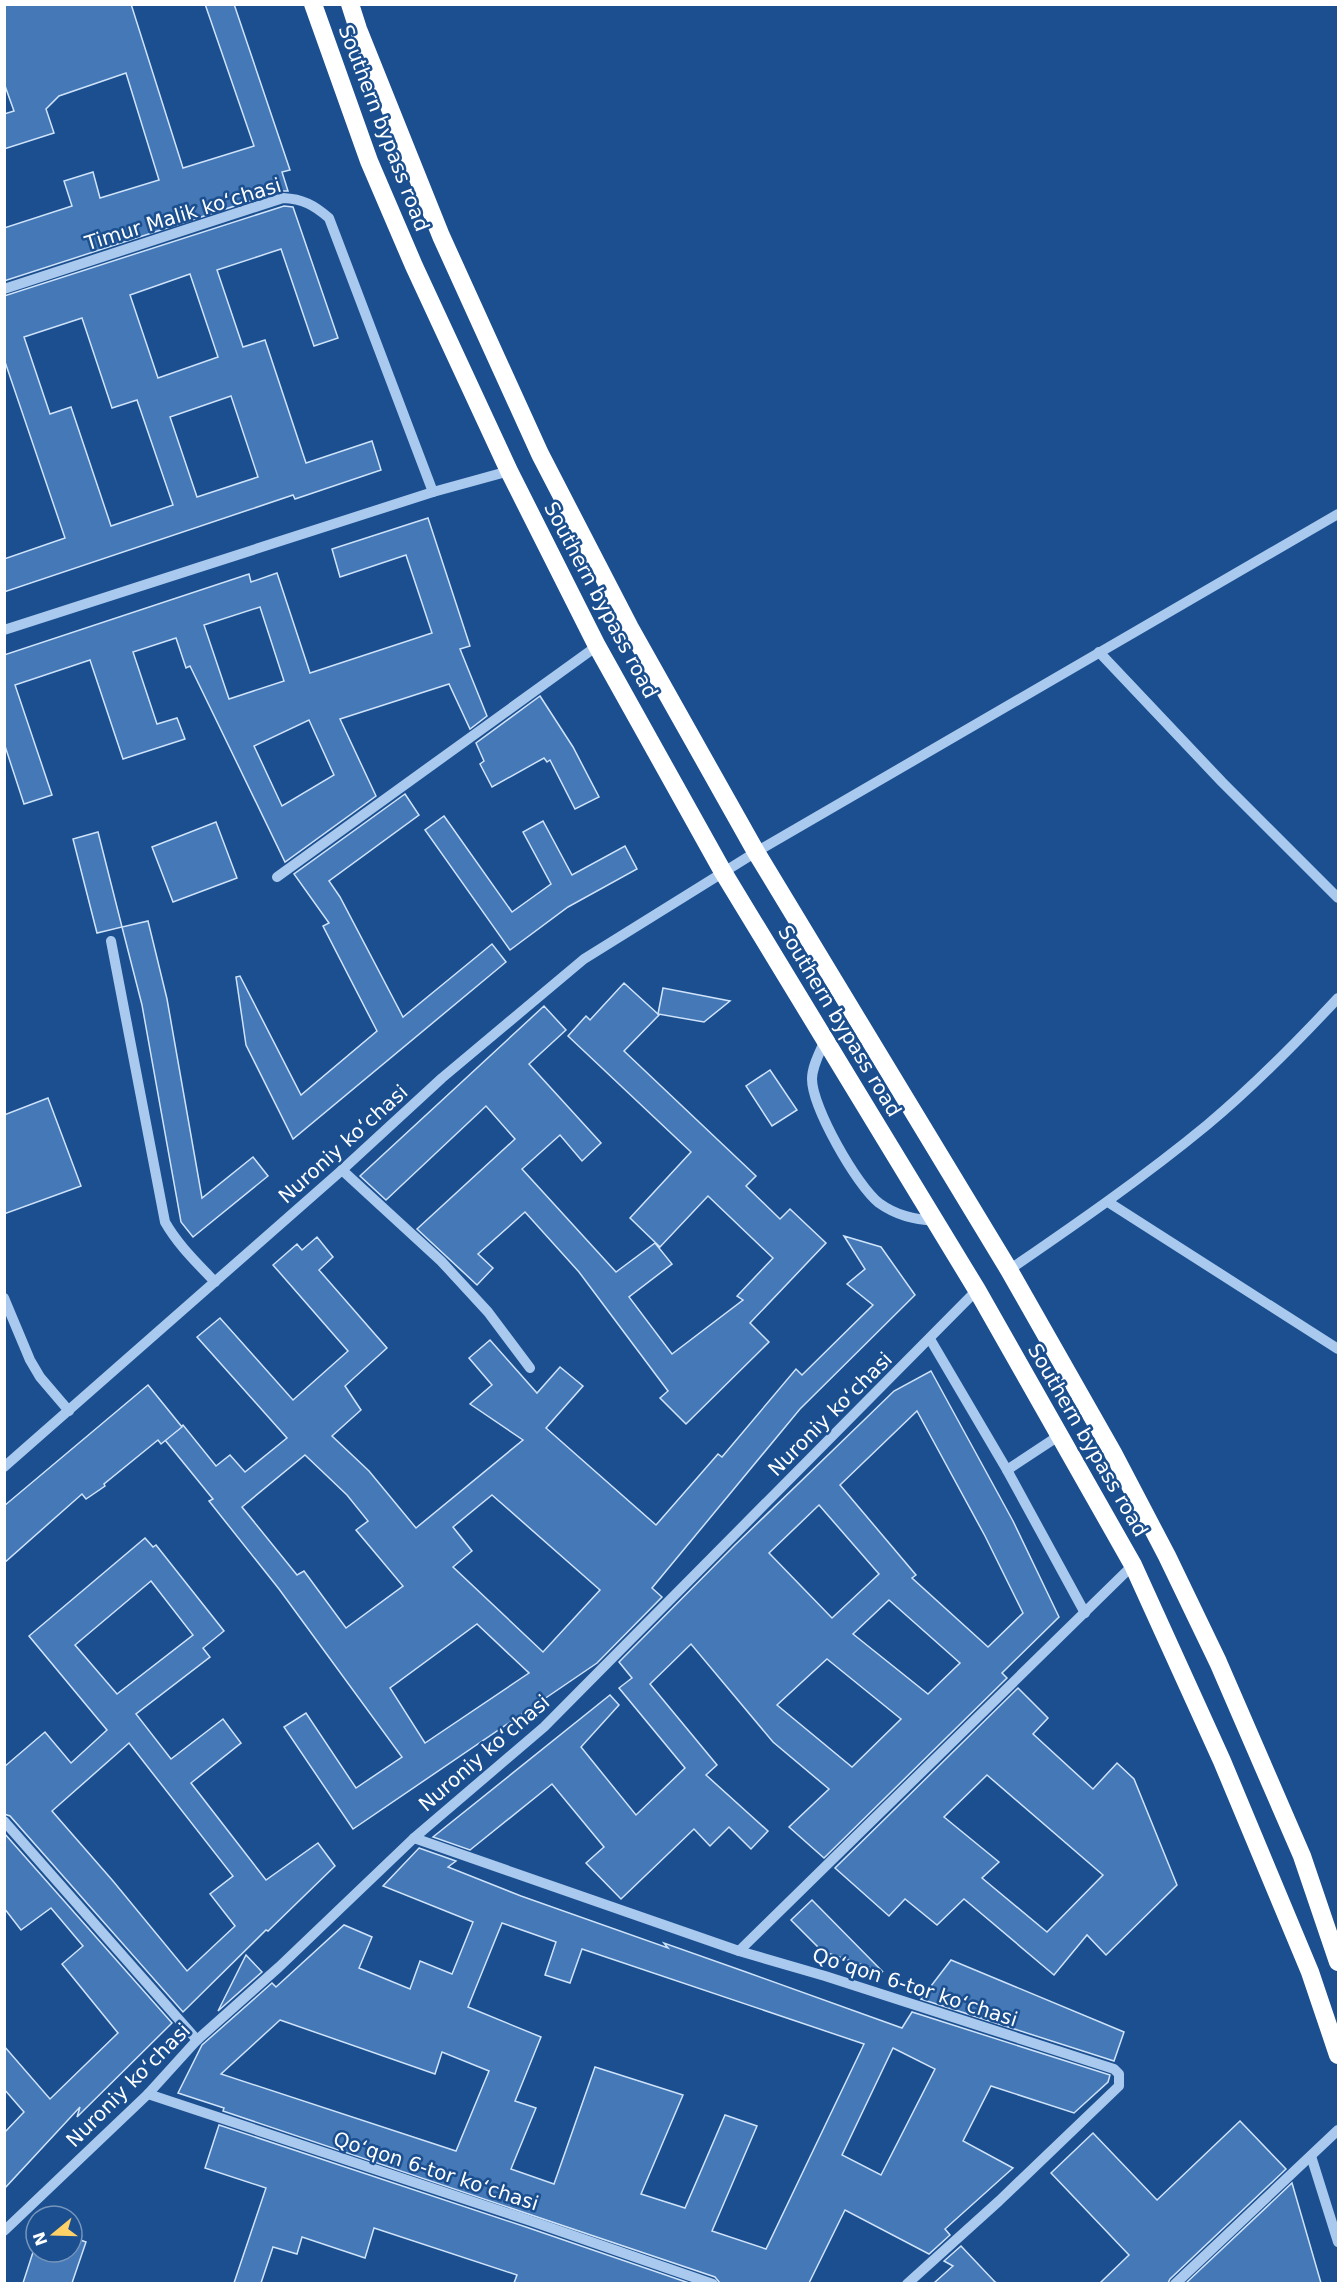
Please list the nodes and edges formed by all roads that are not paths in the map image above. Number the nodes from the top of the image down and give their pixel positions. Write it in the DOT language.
graph roads {
  1 [pos="313,4"];
  2 [pos="350,4"];
  3 [pos="4,289"];
  4 [pos="509,471"];
  5 [pos="434,492"];
  6 [pos="1338,514"];
  7 [pos="4,630"];
  8 [pos="597,646"];
  9 [pos="1099,652"];
  10 [pos="756,852"];
  11 [pos="723,872"];
  12 [pos="277,877"];
  13 [pos="1338,897"];
  14 [pos="111,941"];
  15 [pos="1338,998"];
  16 [pos="825,1040"];
  17 [pos="342,1170"];
  18 [pos="1108,1202"];
  19 [pos="935,1221"];
  20 [pos="1008,1270"];
  21 [pos="215,1282"];
  22 [pos="977,1290"];
  23 [pos="4,1298"];
  24 [pos="930,1339"];
  25 [pos="1338,1349"];
  26 [pos="530,1368"];
  27 [pos="69,1411"];
  28 [pos="1060,1435"];
  29 [pos="4,1467"];
  30 [pos="1007,1470"];
  31 [pos="1133,1565"];
  32 [pos="1085,1613"];
  33 [pos="4,1821"];
  34 [pos="414,1838"];
  35 [pos="739,1951"];
  36 [pos="1338,1962"];
  37 [pos="197,2040"];
  38 [pos="1338,2055"];
  39 [pos="148,2094"];
  40 [pos="1338,2130"];
  41 [pos="1311,2156"];
  42 [pos="4,2231"];
  43 [pos="1338,2242"];
  44 [pos="713,2283"];
  45 [pos="907,2283"];
  46 [pos="1175,2283"];
  1 -- 4 [label="highway, Southern bypass road"];
  2 -- 10 [label="highway, Southern bypass road"];
  3 -- 5 [label="street, Timur Malik koʻchasi"];
  4 -- 5 [label="street"];
  4 -- 8 [label="highway, Southern bypass road"];
  5 -- 7 [label="street"];
  6 -- 9 [label="street, Nuroniy koʻchasi"];
  8 -- 11 [label="highway, Southern bypass road"];
  8 -- 12 [label="street"];
  9 -- 10 [label="street, Nuroniy koʻchasi"];
  9 -- 13 [label="street"];
  10 -- 11 [label="street, Nuroniy koʻchasi"];
  10 -- 20 [label="highway, Southern bypass road"];
  11 -- 16 [label="highway, Southern bypass road"];
  11 -- 17 [label="street, Nuroniy koʻchasi"];
  14 -- 21 [label="street"];
  15 -- 18 [label="street"];
  16 -- 19 [label="highway, Southern bypass road"];
  16 -- 19 [label="street"];
  17 -- 21 [label="street, Nuroniy koʻchasi"];
  17 -- 26 [label="street"];
  18 -- 20 [label="street"];
  18 -- 25 [label="street"];
  19 -- 22 [label="highway, Southern bypass road"];
  20 -- 36 [label="highway, Southern bypass road"];
  21 -- 27 [label="street, Nuroniy koʻchasi"];
  22 -- 24 [label="street, Nuroniy koʻchasi"];
  22 -- 28 [label="highway, Southern bypass road"];
  23 -- 27 [label="street"];
  24 -- 30 [label="street"];
  24 -- 34 [label="street, Nuroniy koʻchasi"];
  27 -- 29 [label="street, Nuroniy koʻchasi"];
  28 -- 30 [label="street"];
  28 -- 31 [label="highway, Southern bypass road"];
  30 -- 32 [label="street"];
  31 -- 32 [label="street"];
  31 -- 38 [label="highway, Southern bypass road"];
  32 -- 35 [label="street"];
  33 -- 37 [label="street"];
  34 -- 35 [label="street, Qoʻqon 6-tor koʻchasi"];
  34 -- 37 [label="street, Nuroniy koʻchasi"];
  35 -- 45 [label="street, Qoʻqon 6-tor koʻchasi"];
  37 -- 39 [label="street, Nuroniy koʻchasi"];
  39 -- 42 [label="street, Nuroniy koʻchasi"];
  39 -- 44 [label="street, Qoʻqon 6-tor koʻchasi"];
  40 -- 41 [label="street"];
  41 -- 43 [label="street"];
  41 -- 46 [label="street"];
}
